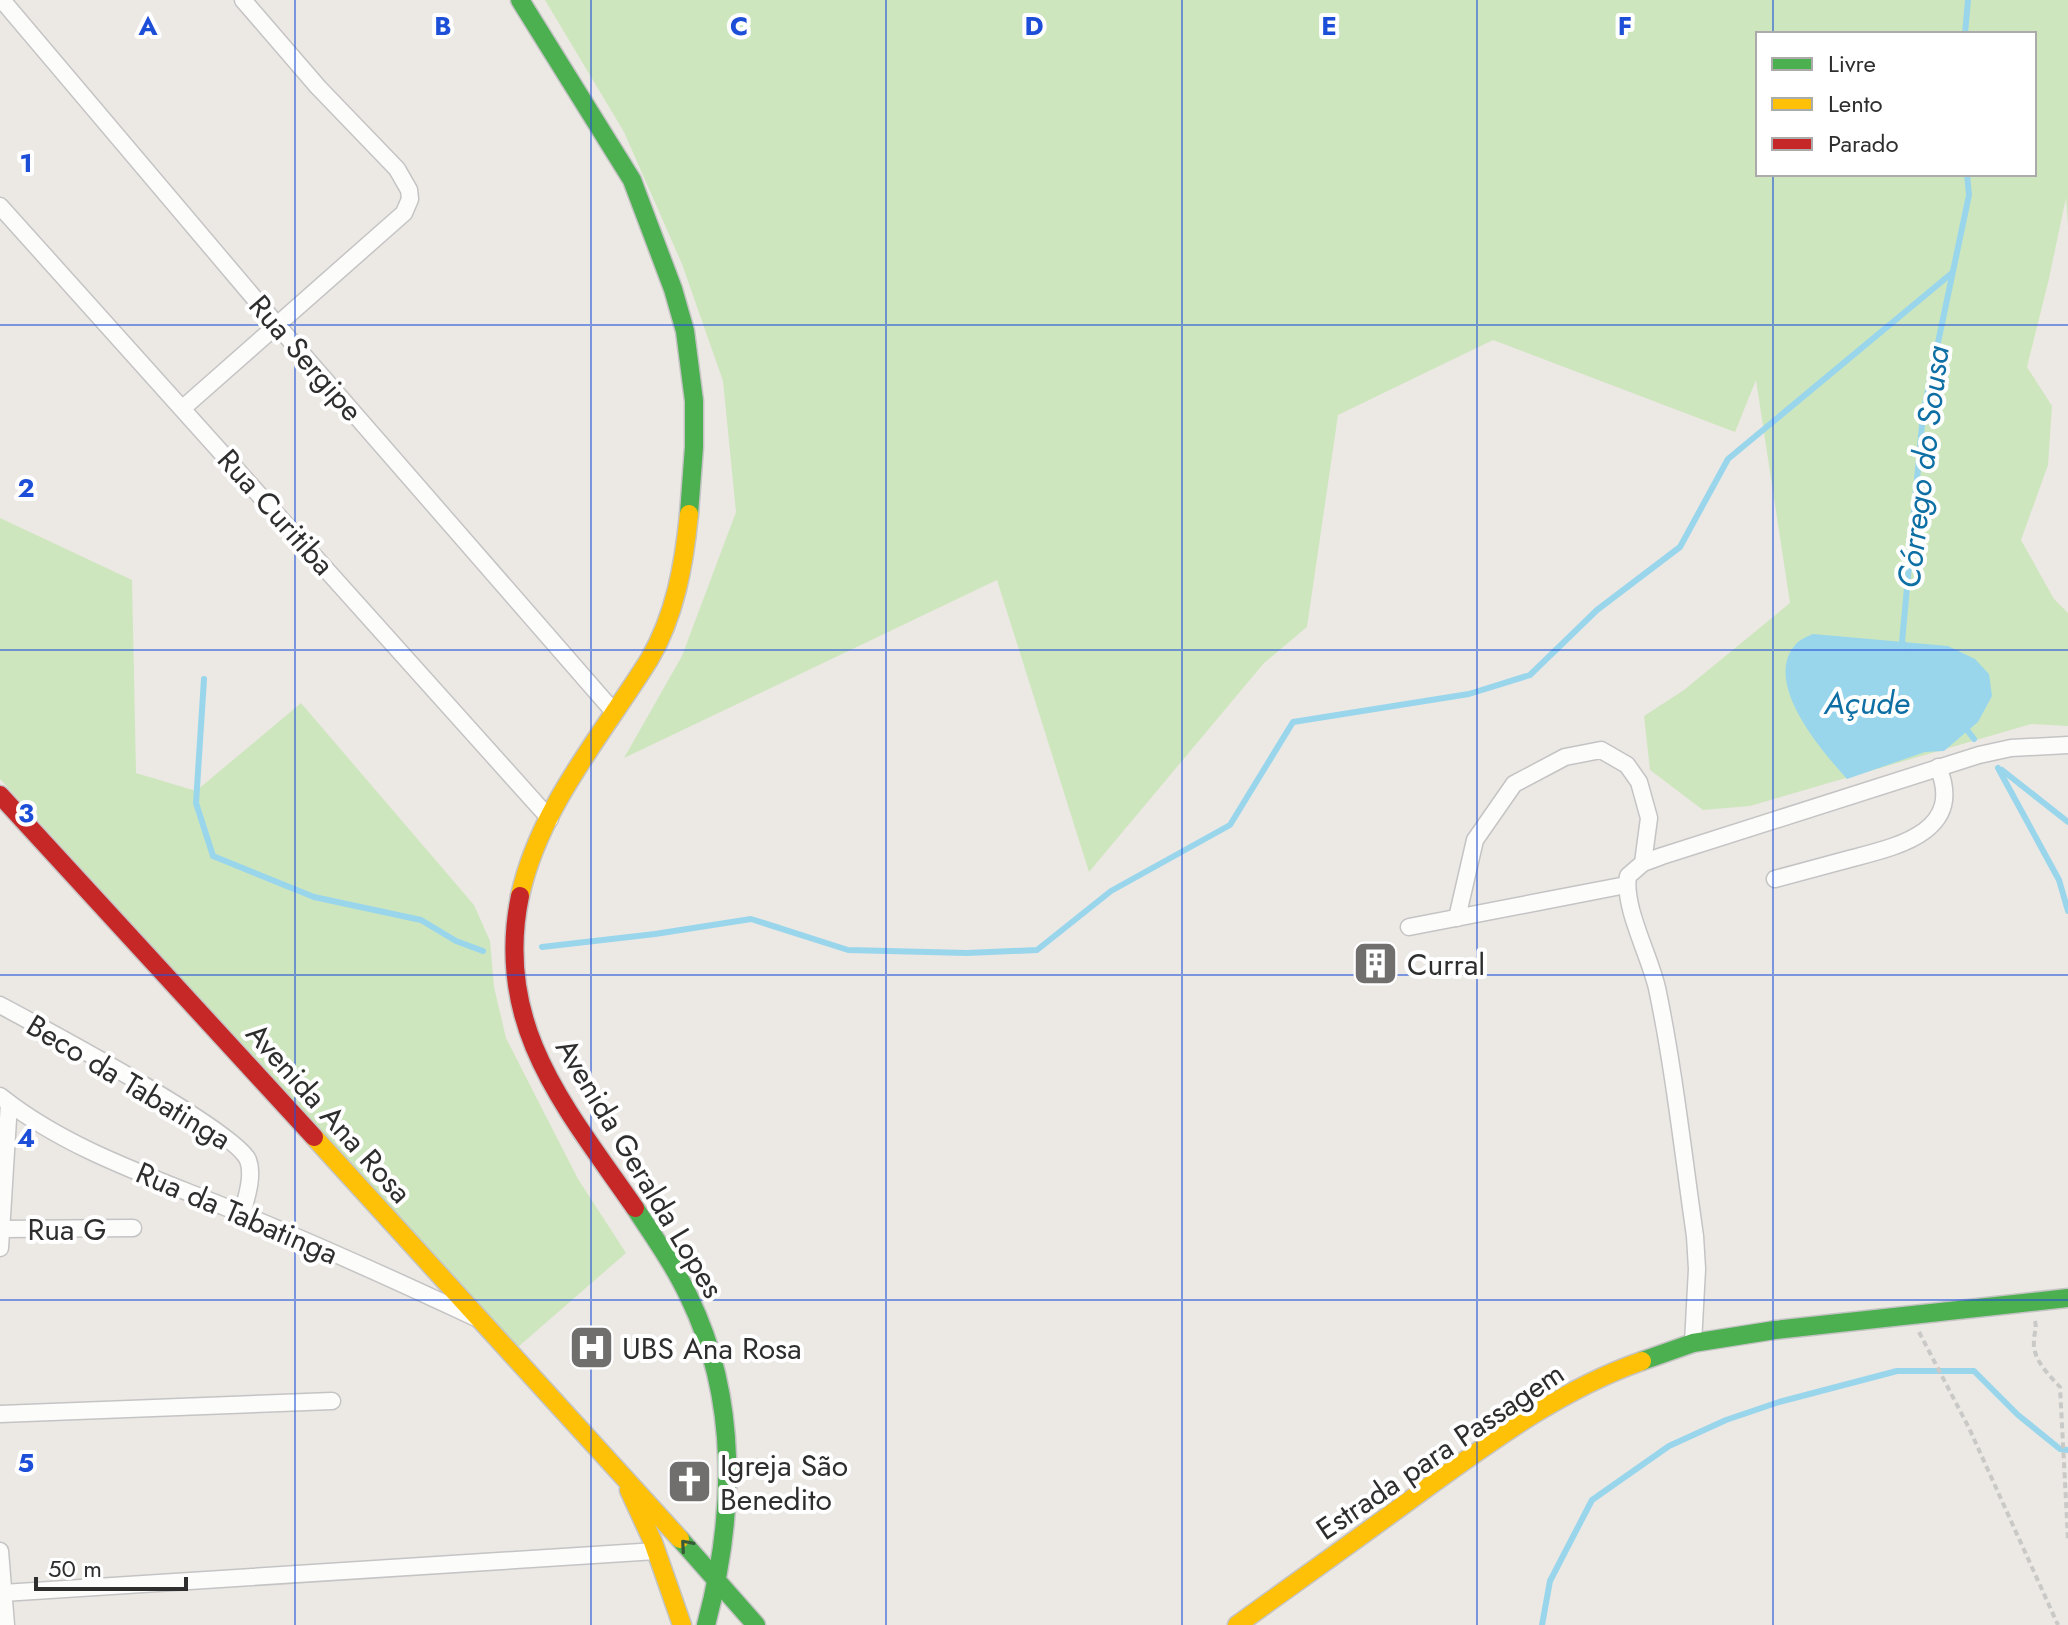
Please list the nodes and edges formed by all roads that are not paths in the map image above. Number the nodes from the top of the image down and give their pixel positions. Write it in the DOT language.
graph roads {
  1 [pos="2,0"];
  2 [pos="243,0"];
  3 [pos="520,0"];
  4 [pos="0,206"];
  5 [pos="277,325"];
  6 [pos="183,408"];
  7 [pos="614,712"];
  8 [pos="2068,745"];
  9 [pos="1938,767"];
  10 [pos="0,795"];
  11 [pos="550,819"];
  12 [pos="1643,863"];
  13 [pos="1775,879"];
  14 [pos="1626,885"];
  15 [pos="1457,918"];
  16 [pos="1409,927"];
  17 [pos="0,1005"];
  18 [pos="4,1099"];
  19 [pos="242,1214"];
  20 [pos="133,1228"];
  21 [pos="1,1229"];
  22 [pos="0,1248"];
  23 [pos="2068,1298"];
  24 [pos="481,1320"];
  25 [pos="1693,1343"];
  26 [pos="332,1401"];
  27 [pos="0,1414"];
  28 [pos="618,1468"];
  29 [pos="656,1551"];
  30 [pos="0,1554"];
  31 [pos="719,1583"];
  32 [pos="3,1593"];
  33 [pos="6,1625"];
  34 [pos="682,1625"];
  35 [pos="706,1625"];
  36 [pos="756,1625"];
  37 [pos="1237,1625"];
  1 -- 5 [label="street, Rua Sergipe"];
  2 -- 5 [label="street"];
  3 -- 7 [label="main road, Avenida Geralda Lopes"];
  4 -- 6 [label="street, Rua Curitiba"];
  5 -- 6 [label="street"];
  5 -- 7 [label="street, Rua Sergipe"];
  6 -- 11 [label="street, Rua Curitiba"];
  7 -- 11 [label="main road, Avenida Geralda Lopes"];
  8 -- 9 [label="street"];
  9 -- 12 [label="street"];
  9 -- 13 [label="street"];
  10 -- 24 [label="main road, Avenida Ana Rosa"];
  11 -- 31 [label="main road, Avenida Geralda Lopes"];
  12 -- 14 [label="street"];
  12 -- 15 [label="street"];
  14 -- 15 [label="street"];
  14 -- 25 [label="street"];
  15 -- 16 [label="street"];
  17 -- 19 [label="street, Beco da Tabatinga"];
  18 -- 19 [label="street, Rua da Tabatinga"];
  18 -- 21 [label="street"];
  19 -- 24 [label="street, Rua da Tabatinga"];
  20 -- 21 [label="street, Rua G"];
  21 -- 22 [label="street"];
  23 -- 25 [label="main road, Estrada para Passagem"];
  24 -- 28 [label="main road, Avenida Ana Rosa"];
  25 -- 37 [label="main road, Estrada para Passagem"];
  26 -- 27 [label="street"];
  28 -- 29 [label="main road, Avenida Ana Rosa"];
  31 -- 28 [label="main road, Avenida Ana Rosa, one-way"];
  29 -- 32 [label="street"];
  29 -- 34 [label="main road, Avenida Ana Rosa"];
  30 -- 32 [label="street"];
  31 -- 35 [label="main road, Avenida Geralda Lopes"];
  31 -- 36 [label="main road, Avenida Ana Rosa"];
  32 -- 33 [label="street"];
}
